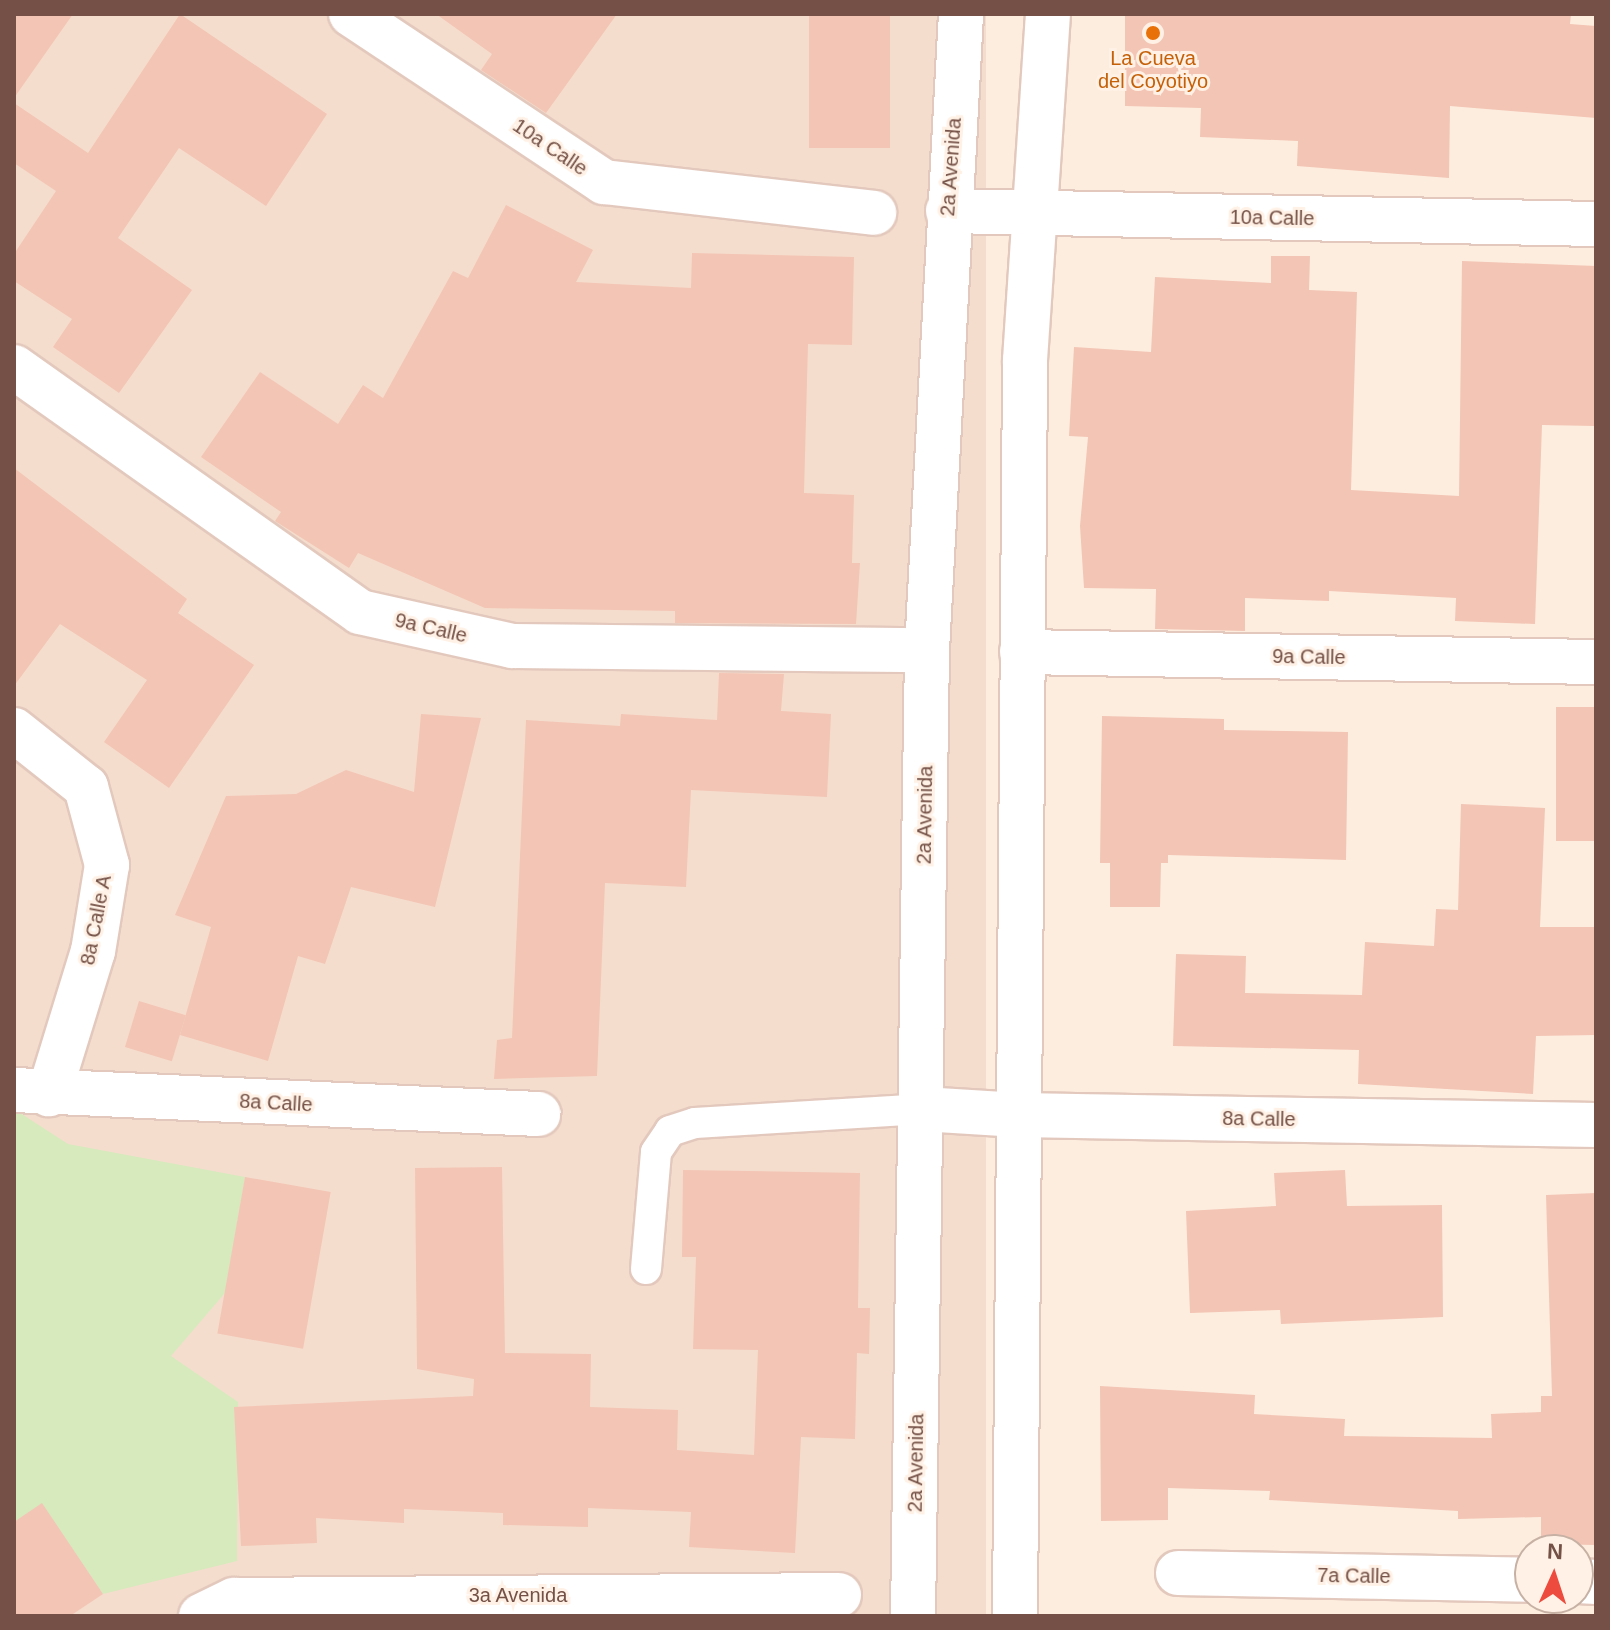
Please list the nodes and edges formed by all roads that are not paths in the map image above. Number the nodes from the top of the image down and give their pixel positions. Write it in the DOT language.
graph roads {
  1 [pos="351,14"];
  2 [pos="961,14"];
  3 [pos="1048,14"];
  4 [pos="948,211"];
  5 [pos="874,213"];
  6 [pos="1032,214"];
  7 [pos="1596,224"];
  8 [pos="14,367"];
  9 [pos="927,650"];
  10 [pos="1022,652"];
  11 [pos="1596,662"];
  12 [pos="14,730"];
  13 [pos="32,1092"];
  14 [pos="922,1109"];
  15 [pos="538,1114"];
  16 [pos="1019,1115"];
  17 [pos="1596,1125"];
  18 [pos="646,1269"];
  19 [pos="1178,1573"];
  20 [pos="1514,1580"];
  21 [pos="839,1595"];
  22 [pos="201,1616"];
  23 [pos="913,1616"];
  24 [pos="1015,1616"];
  1 -- 5 [label="street, 10a Calle"];
  2 -- 4 [label="street, 2a Avenida"];
  3 -- 6 [label="street"];
  4 -- 6 [label="street, 10a Calle"];
  4 -- 9 [label="street, 2a Avenida"];
  6 -- 7 [label="street, 10a Calle"];
  6 -- 10 [label="street"];
  8 -- 9 [label="street, 9a Calle"];
  9 -- 14 [label="street, 2a Avenida"];
  10 -- 11 [label="street, 9a Calle"];
  10 -- 16 [label="street"];
  12 -- 13 [label="street, 8a Calle A"];
  13 -- 15 [label="street, 8a Calle"];
  14 -- 16 [label="street, 8a Calle"];
  14 -- 18 [label="lane"];
  14 -- 23 [label="street, 2a Avenida"];
  16 -- 17 [label="street, 8a Calle"];
  16 -- 24 [label="street"];
  19 -- 20 [label="street, 7a Calle"];
  21 -- 22 [label="street, 3a Avenida"];
}
